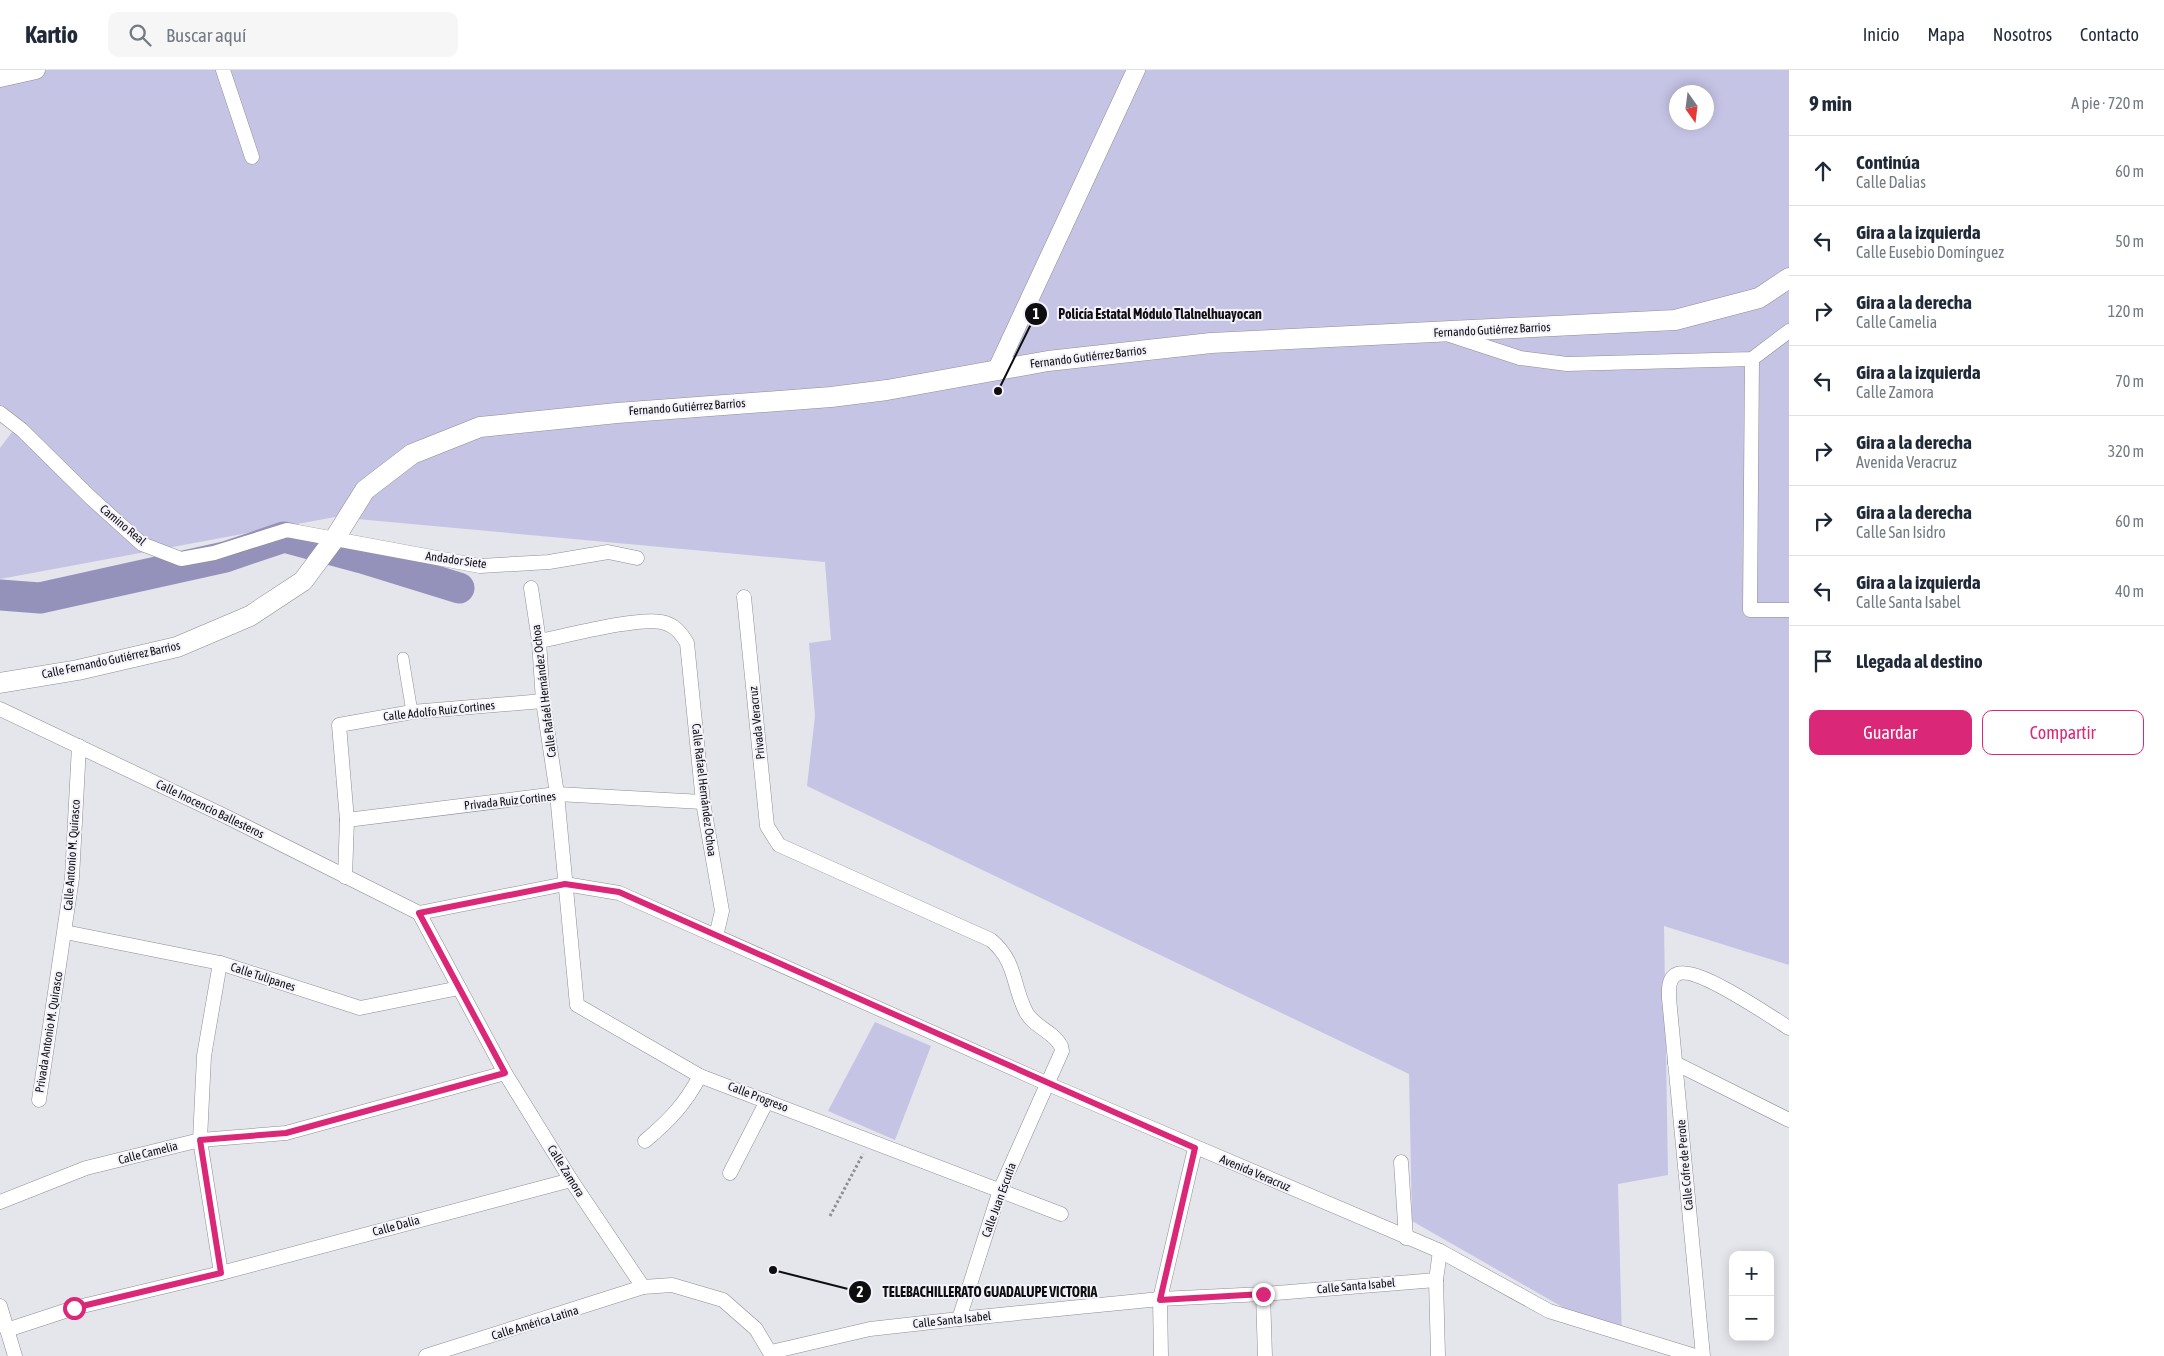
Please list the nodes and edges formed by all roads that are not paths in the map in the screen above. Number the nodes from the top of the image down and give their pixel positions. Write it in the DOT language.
graph roads {
  1 [pos="36,70"];
  2 [pos="224,70"];
  3 [pos="1136,70"];
  4 [pos="0,78"];
  5 [pos="252,157"];
  6 [pos="1789,278"];
  7 [pos="1789,331"];
  8 [pos="1444,333"];
  9 [pos="1752,359"];
  10 [pos="997,369"];
  11 [pos="0,413"];
  12 [pos="331,543"];
  13 [pos="637,558"];
  14 [pos="531,588"];
  15 [pos="744,597"];
  16 [pos="1789,610"];
  17 [pos="539,641"];
  18 [pos="403,658"];
  19 [pos="0,683"];
  20 [pos="543,701"];
  21 [pos="0,709"];
  22 [pos="412,712"];
  23 [pos="79,746"];
  24 [pos="557,794"];
  25 [pos="703,802"];
  26 [pos="347,820"];
  27 [pos="779,845"];
  28 [pos="346,877"];
  29 [pos="565,884"];
  30 [pos="419,913"];
  31 [pos="65,932"];
  32 [pos="716,936"];
  33 [pos="60,963"];
  34 [pos="220,963"];
  35 [pos="459,988"];
  36 [pos="1789,1028"];
  37 [pos="1675,1063"];
  38 [pos="505,1073"];
  39 [pos="700,1076"];
  40 [pos="1048,1084"];
  41 [pos="39,1100"];
  42 [pos="768,1101"];
  43 [pos="1789,1120"];
  44 [pos="200,1140"];
  45 [pos="645,1141"];
  46 [pos="1195,1148"];
  47 [pos="1401,1162"];
  48 [pos="730,1173"];
  49 [pos="571,1180"];
  50 [pos="1000,1190"];
  51 [pos="0,1202"];
  52 [pos="1061,1214"];
  53 [pos="1406,1238"];
  54 [pos="1440,1251"];
  55 [pos="221,1273"];
  56 [pos="1436,1280"];
  57 [pos="643,1287"];
  58 [pos="1263,1294"];
  59 [pos="1160,1300"];
  60 [pos="0,1306"];
  61 [pos="959,1319"];
  62 [pos="8,1330"];
  63 [pos="771,1354"];
  64 [pos="15,1356"];
  65 [pos="426,1356"];
  66 [pos="1160,1356"];
  67 [pos="1265,1356"];
  68 [pos="1438,1356"];
  69 [pos="1695,1356"];
  70 [pos="1703,1356"];
  1 -- 4 [label="street"];
  2 -- 5 [label="street"];
  3 -- 10 [label="street"];
  6 -- 8 [label="main road, Fernando Gutiérrez Barrios"];
  7 -- 9 [label="street"];
  8 -- 9 [label="street"];
  8 -- 10 [label="main road, Fernando Gutiérrez Barrios"];
  9 -- 16 [label="street"];
  10 -- 12 [label="main road, Fernando Gutiérrez Barrios"];
  11 -- 12 [label="street, Camino Real"];
  12 -- 13 [label="street, Andador Siete"];
  12 -- 19 [label="main road, Calle Fernando Gutiérrez Barrios"];
  14 -- 17 [label="street, Calle Rafaél Hernández Ochoa"];
  15 -- 27 [label="street, Privada Veracruz"];
  17 -- 20 [label="street, Calle Rafaél Hernández Ochoa"];
  17 -- 25 [label="street, Calle Rafael Hernández Ochoa"];
  18 -- 22 [label="street"];
  20 -- 22 [label="street, Calle Adolfo Ruiz Cortines"];
  20 -- 24 [label="street, Calle Rafaél Hernández Ochoa"];
  21 -- 23 [label="street, Calle Inocencio Ballesteros"];
  22 -- 26 [label="street, Calle Adolfo Ruiz Cortines"];
  23 -- 28 [label="street, Calle Inocencio Ballesteros"];
  23 -- 31 [label="street, Calle Antonio M. Quirasco"];
  24 -- 25 [label="street, Privada Ruiz Cortines"];
  24 -- 26 [label="street, Privada Ruiz Cortines"];
  24 -- 29 [label="street, Calle Rafaél Hernández Ochoa"];
  25 -- 32 [label="street, Calle Rafael Hernández Ochoa"];
  26 -- 28 [label="street, Calle Adolfo Ruiz Cortines"];
  27 -- 40 [label="street, Calle Juan Escutia"];
  28 -- 30 [label="street, Calle Inocencio Ballesteros"];
  29 -- 30 [label="street, Avenida Veracruz"];
  29 -- 32 [label="street, Avenida Veracruz"];
  29 -- 39 [label="street, Calle Progreso"];
  30 -- 35 [label="street, Calle Zamora"];
  31 -- 33 [label="street, Calle Antonio M. Quirasco"];
  31 -- 34 [label="street, Calle Tulipanes"];
  32 -- 40 [label="street, Avenida Veracruz"];
  33 -- 41 [label="street, Privada Antonio M. Quirasco"];
  34 -- 35 [label="street, Calle Tulipanes"];
  34 -- 44 [label="street"];
  35 -- 38 [label="street, Calle Zamora"];
  36 -- 37 [label="street, Calle Cofre de Perote"];
  37 -- 43 [label="street"];
  37 -- 70 [label="street, Calle Cofre de Perote"];
  38 -- 44 [label="street, Calle Camelia"];
  38 -- 49 [label="street, Calle Zamora"];
  39 -- 42 [label="street, Calle Progreso"];
  39 -- 45 [label="street"];
  40 -- 46 [label="street, Avenida Veracruz"];
  40 -- 50 [label="street, Calle Juan Escutia"];
  42 -- 48 [label="street"];
  42 -- 50 [label="street, Calle Progreso"];
  44 -- 51 [label="street, Calle Camelia"];
  44 -- 55 [label="street"];
  46 -- 53 [label="street, Avenida Veracruz"];
  46 -- 59 [label="street"];
  47 -- 53 [label="street"];
  49 -- 55 [label="street, Calle Dalia"];
  49 -- 57 [label="street, Calle Zamora"];
  50 -- 52 [label="street, Calle Progreso"];
  50 -- 61 [label="street, Calle Juan Escutia"];
  53 -- 54 [label="street, Avenida Veracruz"];
  54 -- 56 [label="street"];
  54 -- 69 [label="street, Avenida Veracruz"];
  55 -- 62 [label="street, Calle Dalia"];
  56 -- 58 [label="street, Calle Santa Isabel"];
  56 -- 68 [label="street"];
  57 -- 63 [label="street"];
  57 -- 65 [label="street, Calle América Latina"];
  58 -- 59 [label="street, Calle Santa Isabel"];
  58 -- 67 [label="street"];
  59 -- 61 [label="street, Calle Santa Isabel"];
  59 -- 66 [label="street"];
  60 -- 62 [label="street"];
  61 -- 63 [label="street, Calle Santa Isabel"];
  62 -- 64 [label="street"];
}
